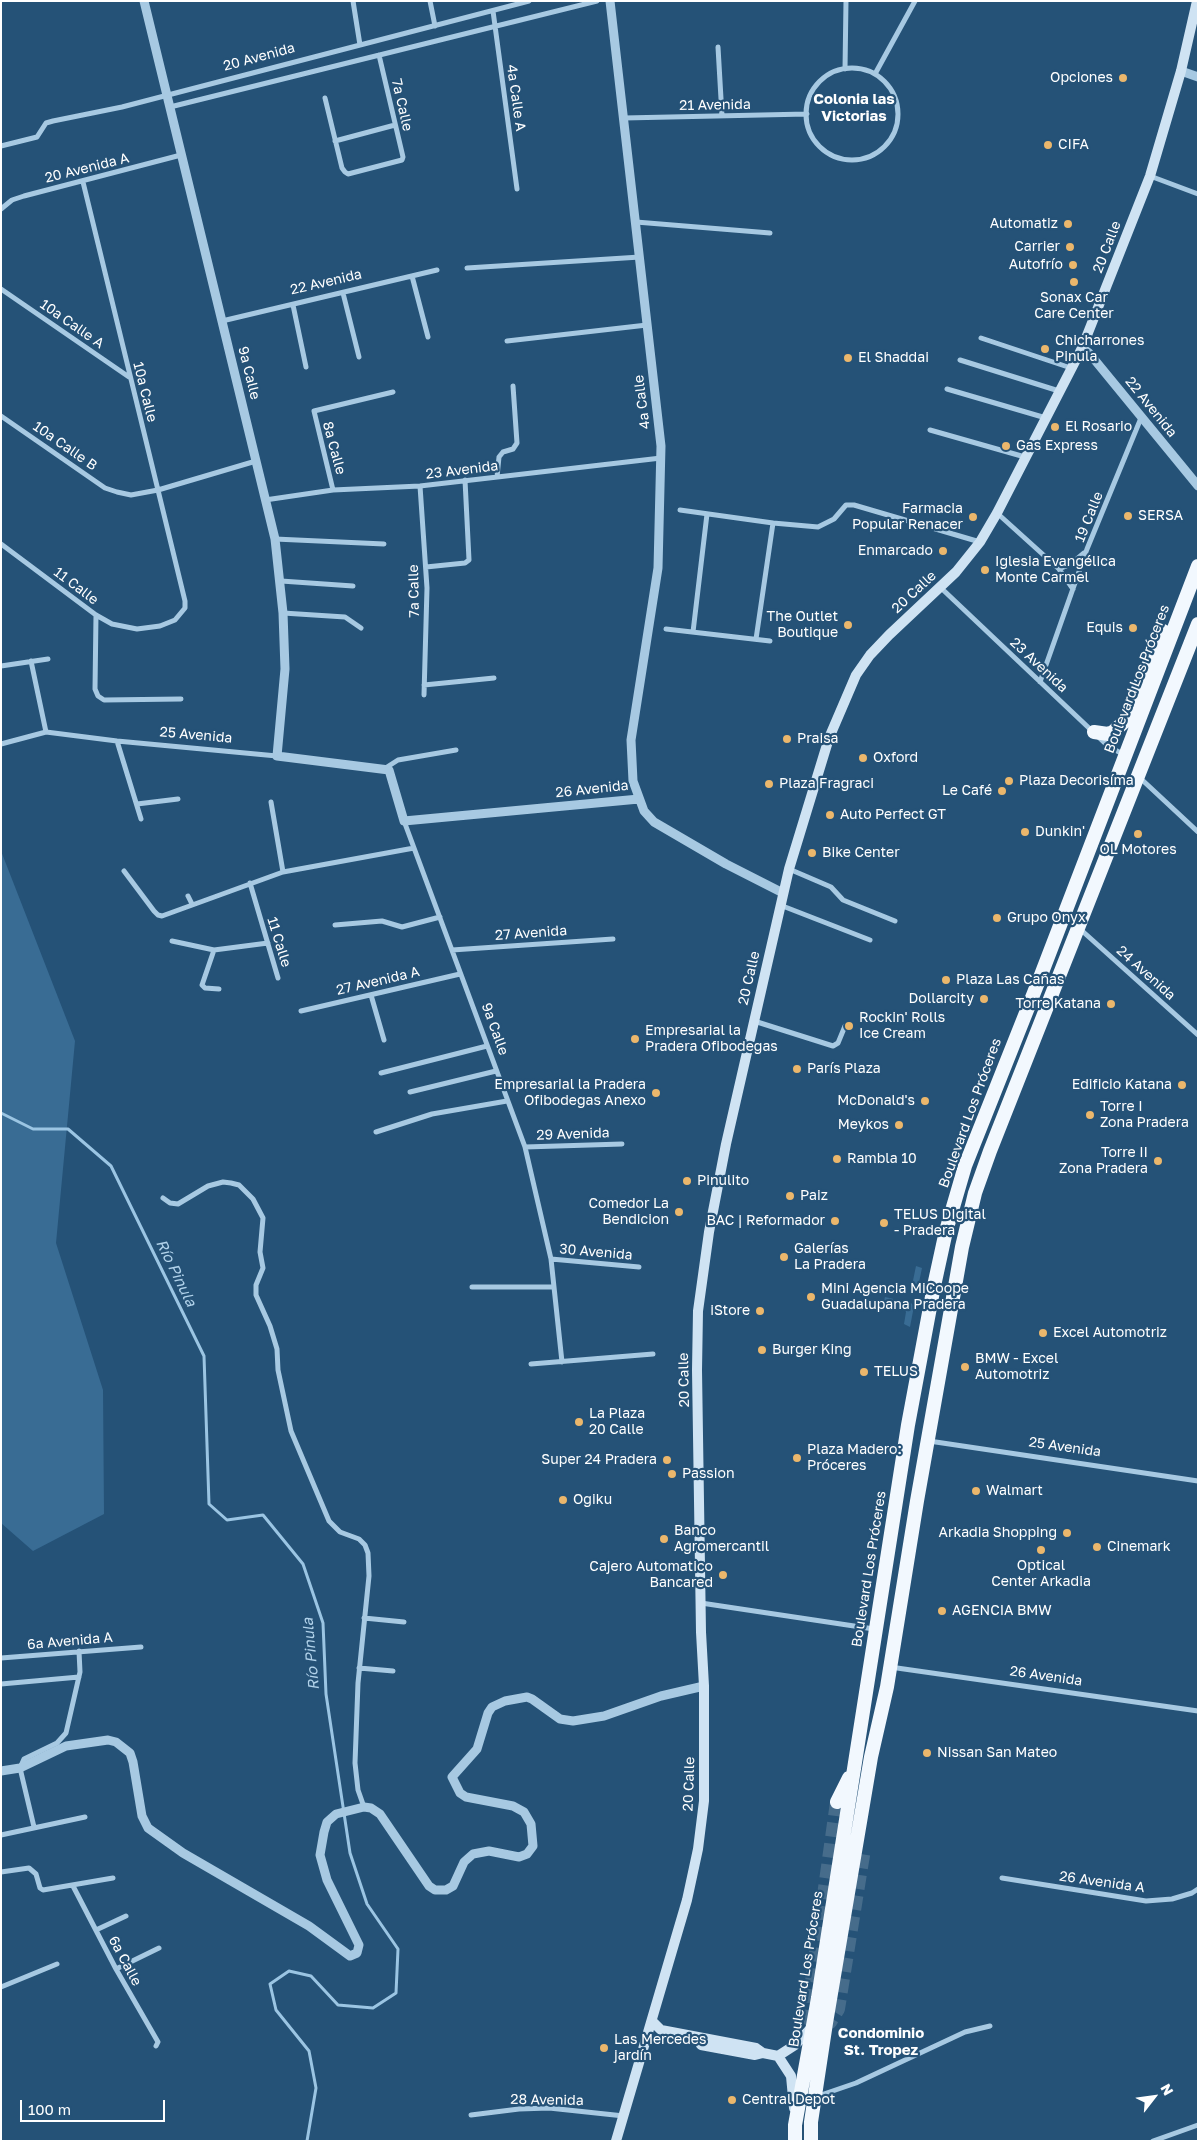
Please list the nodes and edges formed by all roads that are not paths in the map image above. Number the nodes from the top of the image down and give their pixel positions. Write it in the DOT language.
graph roads {
  1 [pos="144,1"];
  2 [pos="353,1"];
  3 [pos="430,1"];
  4 [pos="529,1"];
  5 [pos="597,1"];
  6 [pos="610,1"];
  7 [pos="846,1"];
  8 [pos="915,1"];
  9 [pos="1197,1"];
  10 [pos="493,10"];
  11 [pos="435,26"];
  12 [pos="495,26"];
  13 [pos="360,45"];
  14 [pos="718,47"];
  15 [pos="379,55"];
  16 [pos="845,69"];
  17 [pos="1181,71"];
  18 [pos="875,74"];
  19 [pos="1198,77"];
  20 [pos="167,95"];
  21 [pos="325,98"];
  22 [pos="170,107"];
  23 [pos="807,114"];
  24 [pos="722,116"];
  25 [pos="624,118"];
  26 [pos="396,124"];
  27 [pos="335,141"];
  28 [pos="1,146"];
  29 [pos="182,155"];
  30 [pos="1150,176"];
  31 [pos="83,182"];
  32 [pos="517,189"];
  33 [pos="1198,194"];
  34 [pos="1,209"];
  35 [pos="636,222"];
  36 [pos="770,233"];
  37 [pos="640,257"];
  38 [pos="467,268"];
  39 [pos="437,270"];
  40 [pos="412,276"];
  41 [pos="1,289"];
  42 [pos="343,292"];
  43 [pos="292,304"];
  44 [pos="222,321"];
  45 [pos="648,325"];
  46 [pos="428,337"];
  47 [pos="981,338"];
  48 [pos="507,341"];
  49 [pos="1082,348"];
  50 [pos="359,357"];
  51 [pos="960,360"];
  52 [pos="306,367"];
  53 [pos="1071,368"];
  54 [pos="129,377"];
  55 [pos="513,386"];
  56 [pos="947,389"];
  57 [pos="393,392"];
  58 [pos="1059,392"];
  59 [pos="1,416"];
  60 [pos="1046,418"];
  61 [pos="1141,418"];
  62 [pos="930,430"];
  63 [pos="1025,457"];
  64 [pos="661,458"];
  65 [pos="256,461"];
  66 [pos="498,477"];
  67 [pos="465,480"];
  68 [pos="420,486"];
  69 [pos="1198,486"];
  70 [pos="158,490"];
  71 [pos="333,490"];
  72 [pos="265,500"];
  73 [pos="680,510"];
  74 [pos="997,513"];
  75 [pos="707,514"];
  76 [pos="773,523"];
  77 [pos="275,539"];
  78 [pos="980,542"];
  79 [pos="1,544"];
  80 [pos="384,544"];
  81 [pos="1087,549"];
  82 [pos="1198,566"];
  83 [pos="426,567"];
  84 [pos="1059,569"];
  85 [pos="281,581"];
  86 [pos="353,586"];
  87 [pos="1189,586"];
  88 [pos="940,587"];
  89 [pos="1072,589"];
  90 [pos="284,613"];
  91 [pos="96,615"];
  92 [pos="1198,624"];
  93 [pos="361,628"];
  94 [pos="666,629"];
  95 [pos="693,632"];
  96 [pos="756,639"];
  97 [pos="770,641"];
  98 [pos="48,659"];
  99 [pos="31,661"];
  100 [pos="1,666"];
  101 [pos="494,678"];
  102 [pos="1040,682"];
  103 [pos="424,684"];
  104 [pos="424,695"];
  105 [pos="181,699"];
  106 [pos="46,732"];
  107 [pos="1094,732"];
  108 [pos="117,742"];
  109 [pos="1,744"];
  110 [pos="456,750"];
  111 [pos="1126,755"];
  112 [pos="277,756"];
  113 [pos="386,770"];
  114 [pos="1138,777"];
  115 [pos="178,799"];
  116 [pos="639,799"];
  117 [pos="271,802"];
  118 [pos="137,804"];
  119 [pos="141,819"];
  120 [pos="404,821"];
  121 [pos="1198,832"];
  122 [pos="414,848"];
  123 [pos="789,869"];
  124 [pos="124,871"];
  125 [pos="282,872"];
  126 [pos="250,883"];
  127 [pos="783,893"];
  128 [pos="188,896"];
  129 [pos="192,904"];
  130 [pos="780,905"];
  131 [pos="440,918"];
  132 [pos="895,921"];
  133 [pos="335,924"];
  134 [pos="1078,926"];
  135 [pos="613,939"];
  136 [pos="870,940"];
  137 [pos="172,941"];
  138 [pos="268,943"];
  139 [pos="214,950"];
  140 [pos="452,950"];
  141 [pos="460,974"];
  142 [pos="278,978"];
  143 [pos="219,989"];
  144 [pos="371,994"];
  145 [pos="301,1011"];
  146 [pos="753,1021"];
  147 [pos="845,1026"];
  148 [pos="1198,1036"];
  149 [pos="384,1040"];
  150 [pos="487,1046"];
  151 [pos="496,1071"];
  152 [pos="381,1073"];
  153 [pos="410,1092"];
  154 [pos="507,1101"];
  155 [pos="376,1132"];
  156 [pos="622,1144"];
  157 [pos="525,1147"];
  158 [pos="162,1198"];
  159 [pos="551,1259"];
  160 [pos="639,1267"];
  161 [pos="472,1287"];
  162 [pos="554,1287"];
  163 [pos="653,1354"];
  164 [pos="562,1362"];
  165 [pos="531,1364"];
  166 [pos="928,1441"];
  167 [pos="1198,1481"];
  168 [pos="701,1603"];
  169 [pos="364,1618"];
  170 [pos="404,1622"];
  171 [pos="876,1630"];
  172 [pos="141,1647"];
  173 [pos="79,1651"];
  174 [pos="1,1658"];
  175 [pos="890,1667"];
  176 [pos="359,1668"];
  177 [pos="393,1671"];
  178 [pos="79,1677"];
  179 [pos="1,1684"];
  180 [pos="704,1686"];
  181 [pos="883,1709"];
  182 [pos="1198,1711"];
  183 [pos="856,1764"];
  184 [pos="20,1768"];
  185 [pos="1,1770"];
  186 [pos="837,1802"];
  187 [pos="359,1808"];
  188 [pos="85,1817"];
  189 [pos="34,1827"];
  190 [pos="1,1835"];
  191 [pos="864,1849"];
  192 [pos="1,1872"];
  193 [pos="113,1878"];
  194 [pos="1002,1878"];
  195 [pos="73,1886"];
  196 [pos="1198,1889"];
  197 [pos="126,1916"];
  198 [pos="96,1930"];
  199 [pos="159,1948"];
  200 [pos="57,1964"];
  201 [pos="116,1969"];
  202 [pos="1,1987"];
  203 [pos="652,2021"];
  204 [pos="813,2026"];
  205 [pos="990,2026"];
  206 [pos="647,2040"];
  207 [pos="156,2046"];
  208 [pos="763,2053"];
  209 [pos="778,2056"];
  210 [pos="815,2096"];
  211 [pos="471,2115"];
  212 [pos="624,2116"];
  213 [pos="1198,2124"];
  214 [pos="795,2125"];
  215 [pos="616,2141"];
  216 [pos="795,2141"];
  217 [pos="811,2141"];
  218 [pos="1153,2141"];
  1 -- 20 [label="street, 9a Calle"];
  2 -- 13 [label="street"];
  3 -- 11 [label="street"];
  4 -- 10 [label="street, 20 Avenida"];
  5 -- 12 [label="street, 20 Avenida"];
  6 -- 25 [label="street, 4a Calle"];
  7 -- 16 [label="street"];
  8 -- 18 [label="street"];
  9 -- 17 [label="main road, 20 Calle"];
  10 -- 11 [label="street, 20 Avenida"];
  10 -- 12 [label="street, 4a Calle A"];
  11 -- 13 [label="street, 20 Avenida"];
  12 -- 15 [label="street, 20 Avenida"];
  12 -- 32 [label="street, 4a Calle A"];
  13 -- 20 [label="street, 20 Avenida"];
  14 -- 24 [label="street"];
  15 -- 22 [label="street, 20 Avenida"];
  15 -- 26 [label="street, 7a Calle"];
  16 -- 18 [label="street"];
  16 -- 23 [label="street"];
  17 -- 19 [label="street"];
  17 -- 30 [label="main road, 20 Calle"];
  18 -- 23 [label="street"];
  20 -- 22 [label="street, 9a Calle"];
  20 -- 28 [label="street, 20 Avenida"];
  21 -- 27 [label="street"];
  22 -- 29 [label="street, 9a Calle"];
  23 -- 24 [label="street, 21 Avenida"];
  24 -- 25 [label="street, 21 Avenida"];
  25 -- 35 [label="street, 4a Calle"];
  26 -- 27 [label="street"];
  26 -- 27 [label="street, 7a Calle"];
  29 -- 31 [label="street, 20 Avenida A"];
  29 -- 44 [label="street, 9a Calle"];
  30 -- 33 [label="street"];
  30 -- 49 [label="main road, 20 Calle"];
  31 -- 34 [label="street, 20 Avenida A"];
  31 -- 54 [label="street, 10a Calle"];
  35 -- 36 [label="street"];
  35 -- 37 [label="street, 4a Calle"];
  37 -- 38 [label="street"];
  37 -- 45 [label="street, 4a Calle"];
  39 -- 40 [label="street, 22 Avenida"];
  40 -- 42 [label="street, 22 Avenida"];
  40 -- 46 [label="street"];
  41 -- 54 [label="street, 10a Calle A"];
  42 -- 43 [label="street, 22 Avenida"];
  42 -- 50 [label="street"];
  43 -- 44 [label="street, 22 Avenida"];
  43 -- 52 [label="street"];
  44 -- 65 [label="street, 9a Calle"];
  45 -- 48 [label="street"];
  45 -- 64 [label="street, 4a Calle"];
  47 -- 53 [label="street"];
  49 -- 53 [label="main road, 20 Calle"];
  49 -- 61 [label="street, 22 Avenida"];
  51 -- 58 [label="street"];
  53 -- 58 [label="main road, 20 Calle"];
  54 -- 70 [label="street, 10a Calle"];
  55 -- 66 [label="street"];
  56 -- 60 [label="street"];
  57 -- 71 [label="street, 8a Calle"];
  58 -- 60 [label="main road, 20 Calle"];
  59 -- 70 [label="street, 10a Calle B"];
  60 -- 63 [label="main road, 20 Calle"];
  61 -- 69 [label="street, 22 Avenida"];
  61 -- 81 [label="street, 19 Calle"];
  62 -- 63 [label="street"];
  63 -- 74 [label="main road, 20 Calle"];
  64 -- 66 [label="street, 23 Avenida"];
  64 -- 116 [label="street, 4a Calle"];
  65 -- 70 [label="street"];
  65 -- 72 [label="street, 9a Calle"];
  66 -- 67 [label="street, 23 Avenida"];
  67 -- 68 [label="street, 23 Avenida"];
  67 -- 83 [label="street"];
  68 -- 71 [label="street, 23 Avenida"];
  68 -- 83 [label="street, 7a Calle"];
  70 -- 91 [label="street, 10a Calle"];
  71 -- 72 [label="street, 23 Avenida"];
  72 -- 77 [label="street, 9a Calle"];
  73 -- 75 [label="street"];
  74 -- 78 [label="main road, 20 Calle"];
  74 -- 84 [label="street"];
  75 -- 76 [label="street"];
  75 -- 95 [label="street"];
  76 -- 78 [label="street"];
  76 -- 96 [label="street"];
  77 -- 80 [label="street"];
  77 -- 85 [label="street, 9a Calle"];
  78 -- 88 [label="main road, 20 Calle"];
  79 -- 91 [label="street, 11 Calle"];
  81 -- 84 [label="street"];
  81 -- 89 [label="street, 19 Calle"];
  82 -- 87 [label="highway, Boulevard Los Próceres"];
  83 -- 103 [label="street, 7a Calle"];
  84 -- 89 [label="street"];
  85 -- 86 [label="street"];
  85 -- 90 [label="street, 9a Calle"];
  87 -- 107 [label="highway"];
  87 -- 111 [label="highway, Boulevard Los Próceres"];
  88 -- 102 [label="street, 23 Avenida"];
  88 -- 123 [label="main road, 20 Calle"];
  89 -- 102 [label="street, 19 Calle"];
  90 -- 93 [label="street"];
  90 -- 112 [label="street, 9a Calle"];
  91 -- 105 [label="street, 11 Calle"];
  92 -- 114 [label="highway, Boulevard Los Próceres"];
  94 -- 95 [label="street"];
  95 -- 96 [label="street"];
  96 -- 97 [label="street"];
  98 -- 99 [label="street"];
  99 -- 100 [label="street"];
  99 -- 106 [label="street"];
  101 -- 103 [label="street"];
  102 -- 107 [label="street, 23 Avenida"];
  103 -- 104 [label="street, 7a Calle"];
  106 -- 108 [label="street, 25 Avenida"];
  106 -- 109 [label="street, 25 Avenida"];
  107 -- 111 [label="street, 23 Avenida"];
  108 -- 112 [label="street, 25 Avenida"];
  108 -- 118 [label="street"];
  110 -- 113 [label="street"];
  111 -- 171 [label="highway, Boulevard Los Próceres"];
  112 -- 113 [label="street, 25 Avenida"];
  113 -- 120 [label="street, 9a Calle"];
  114 -- 121 [label="street"];
  114 -- 134 [label="highway, Boulevard Los Próceres"];
  115 -- 118 [label="street"];
  116 -- 120 [label="street, 26 Avenida"];
  116 -- 127 [label="street, 26 Avenida"];
  117 -- 125 [label="street"];
  118 -- 119 [label="street"];
  120 -- 122 [label="street, 9a Calle"];
  122 -- 125 [label="street"];
  122 -- 131 [label="street, 9a Calle"];
  123 -- 127 [label="main road, 20 Calle"];
  123 -- 132 [label="street"];
  124 -- 129 [label="street"];
  125 -- 126 [label="street"];
  126 -- 129 [label="street"];
  126 -- 138 [label="street, 11 Calle"];
  127 -- 130 [label="main road, 20 Calle"];
  128 -- 129 [label="street"];
  130 -- 136 [label="street"];
  130 -- 146 [label="main road, 20 Calle"];
  131 -- 133 [label="street"];
  131 -- 140 [label="street, 9a Calle"];
  134 -- 148 [label="street, 24 Avenida"];
  134 -- 166 [label="highway, Boulevard Los Próceres"];
  135 -- 140 [label="street, 27 Avenida"];
  137 -- 139 [label="street"];
  138 -- 139 [label="street"];
  138 -- 142 [label="street, 11 Calle"];
  139 -- 143 [label="street"];
  140 -- 141 [label="street, 9a Calle"];
  141 -- 144 [label="street, 27 Avenida A"];
  141 -- 150 [label="street, 9a Calle"];
  144 -- 145 [label="street, 27 Avenida A"];
  144 -- 149 [label="street"];
  146 -- 147 [label="street"];
  146 -- 168 [label="main road, 20 Calle"];
  150 -- 151 [label="street, 9a Calle"];
  150 -- 152 [label="street"];
  151 -- 153 [label="street"];
  151 -- 154 [label="street, 9a Calle"];
  154 -- 155 [label="street"];
  154 -- 157 [label="street, 9a Calle"];
  156 -- 157 [label="street, 29 Avenida"];
  157 -- 159 [label="street, 9a Calle"];
  158 -- 169 [label="street"];
  159 -- 160 [label="street, 30 Avenida"];
  159 -- 162 [label="street, 9a Calle"];
  161 -- 162 [label="street"];
  162 -- 164 [label="street, 9a Calle"];
  163 -- 164 [label="street"];
  164 -- 165 [label="street"];
  166 -- 167 [label="street, 25 Avenida"];
  166 -- 175 [label="highway, Boulevard Los Próceres"];
  168 -- 171 [label="street"];
  168 -- 180 [label="main road, 20 Calle"];
  169 -- 170 [label="street"];
  169 -- 176 [label="street"];
  171 -- 183 [label="highway, Boulevard Los Próceres"];
  172 -- 173 [label="street, 6a Avenida A"];
  173 -- 174 [label="street, 6a Avenida A"];
  173 -- 178 [label="street"];
  175 -- 181 [label="highway, Boulevard Los Próceres"];
  175 -- 182 [label="street, 26 Avenida"];
  176 -- 177 [label="street"];
  176 -- 187 [label="street"];
  178 -- 179 [label="street"];
  178 -- 184 [label="street"];
  180 -- 187 [label="street"];
  180 -- 203 [label="main road, 20 Calle"];
  181 -- 191 [label="highway"];
  181 -- 210 [label="highway, Boulevard Los Próceres"];
  183 -- 186 [label="highway"];
  183 -- 204 [label="highway, Boulevard Los Próceres"];
  184 -- 185 [label="street"];
  184 -- 187 [label="street"];
  184 -- 189 [label="street"];
  188 -- 189 [label="street"];
  189 -- 190 [label="street"];
  192 -- 195 [label="street"];
  193 -- 195 [label="street"];
  194 -- 196 [label="street, 26 Avenida A"];
  195 -- 198 [label="street, 6a Calle"];
  197 -- 198 [label="street"];
  198 -- 201 [label="street, 6a Calle"];
  199 -- 201 [label="street"];
  200 -- 202 [label="street"];
  201 -- 207 [label="street, 6a Calle"];
  203 -- 206 [label="main road, 20 Calle"];
  203 -- 208 [label="main road"];
  204 -- 209 [label="main road"];
  204 -- 214 [label="highway, Boulevard Los Próceres"];
  205 -- 210 [label="street"];
  206 -- 208 [label="main road"];
  206 -- 212 [label="main road, 20 Calle"];
  208 -- 209 [label="main road"];
  209 -- 214 [label="main road"];
  210 -- 217 [label="highway, Boulevard Los Próceres"];
  211 -- 212 [label="street, 28 Avenida"];
  212 -- 215 [label="main road, 20 Calle"];
  213 -- 218 [label="street"];
  214 -- 216 [label="highway, Boulevard Los Próceres"];
}
